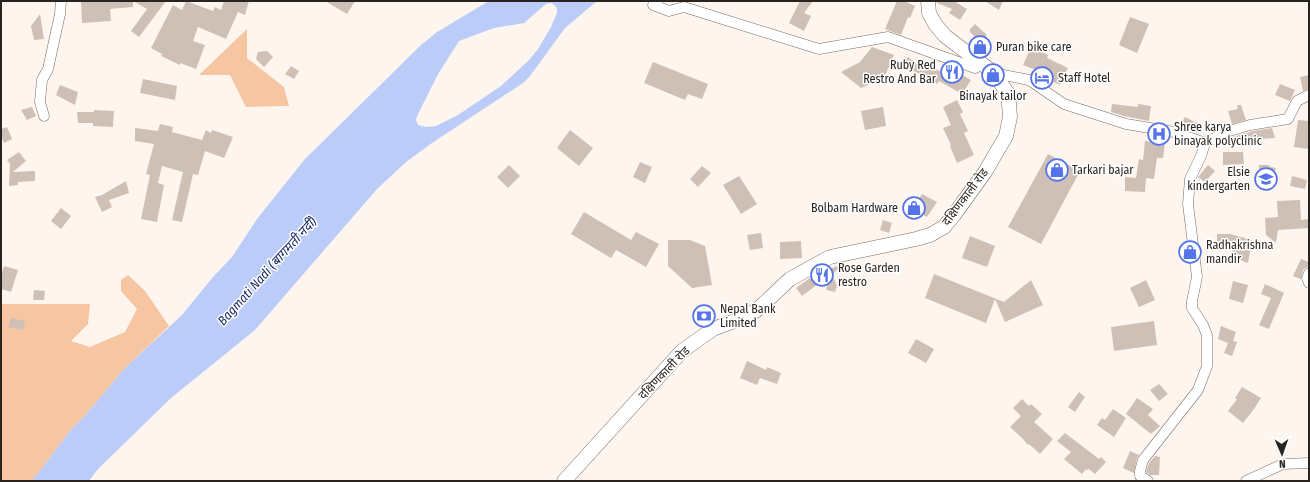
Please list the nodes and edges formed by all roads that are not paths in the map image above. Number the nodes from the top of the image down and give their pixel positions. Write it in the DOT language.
graph roads {
  1 [pos="61,1"];
  2 [pos="658,1"];
  3 [pos="928,1"];
  4 [pos="983,64"];
  5 [pos="994,73"];
  6 [pos="1309,95"];
  7 [pos="44,116"];
  8 [pos="1205,143"];
  9 [pos="1309,274"];
  10 [pos="1309,284"];
  11 [pos="1309,462"];
  12 [pos="564,481"];
  13 [pos="1148,481"];
  14 [pos="1246,481"];
  1 -- 7 [label="street"];
  2 -- 4 [label="street"];
  3 -- 4 [label="main road, दक्षिणकाली रोड"];
  4 -- 5 [label="main road, दक्षिणकाली रोड"];
  5 -- 8 [label="street"];
  5 -- 12 [label="main road, दक्षिणकाली रोड"];
  6 -- 8 [label="street"];
  8 -- 13 [label="street"];
  9 -- 10 [label="street"];
  11 -- 14 [label="street"];
}
